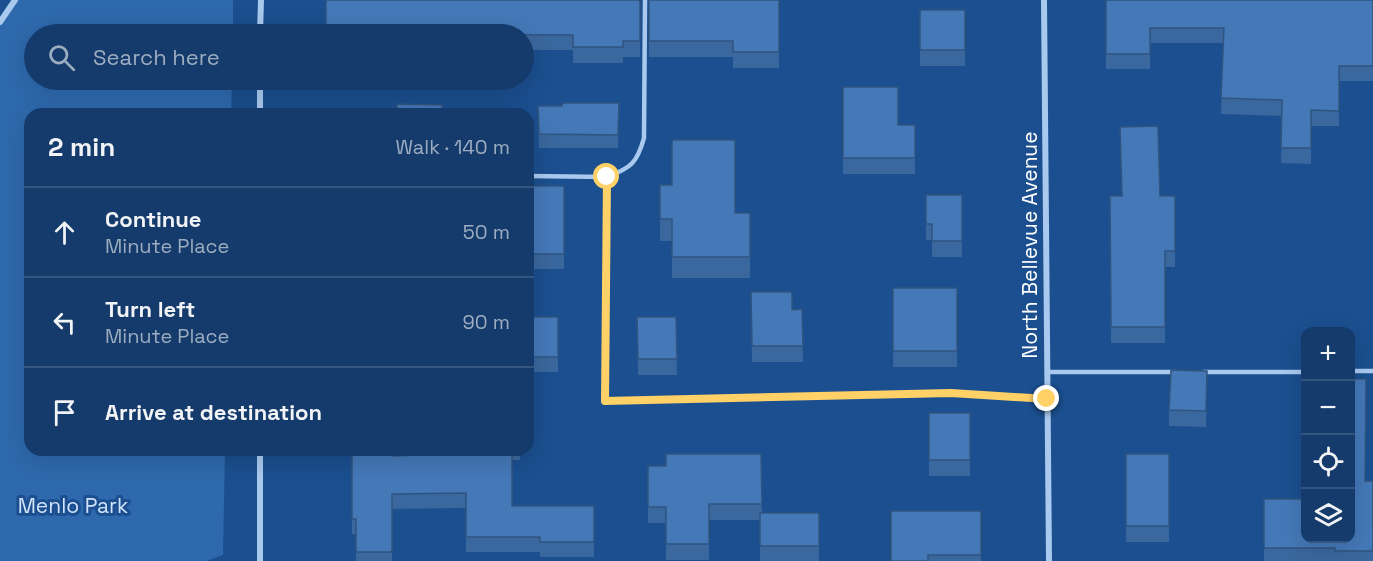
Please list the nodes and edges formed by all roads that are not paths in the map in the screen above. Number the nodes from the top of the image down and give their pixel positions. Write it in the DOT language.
graph roads {
  1 [pos="15,0"];
  2 [pos="261,0"];
  3 [pos="645,0"];
  4 [pos="1044,0"];
  5 [pos="0,22"];
  6 [pos="260,24"];
  7 [pos="260,90"];
  8 [pos="260,108"];
  9 [pos="534,176"];
  10 [pos="607,177"];
  11 [pos="1355,371"];
  12 [pos="1373,371"];
  13 [pos="1047,372"];
  14 [pos="1185,372"];
  15 [pos="1197,372"];
  16 [pos="1301,372"];
  17 [pos="1047,399"];
  18 [pos="260,456"];
  19 [pos="260,561"];
  20 [pos="1049,561"];
  1 -- 5 [label="street"];
  2 -- 6 [label="street"];
  3 -- 10 [label="lane"];
  4 -- 13 [label="street, North Bellevue Avenue"];
  7 -- 8 [label="street"];
  9 -- 10 [label="lane"];
  10 -- 17 [label="lane"];
  11 -- 12 [label="lane"];
  13 -- 14 [label="lane"];
  13 -- 17 [label="street, North Bellevue Avenue"];
  15 -- 16 [label="lane"];
  17 -- 20 [label="street, North Bellevue Avenue"];
  18 -- 19 [label="street"];
}
